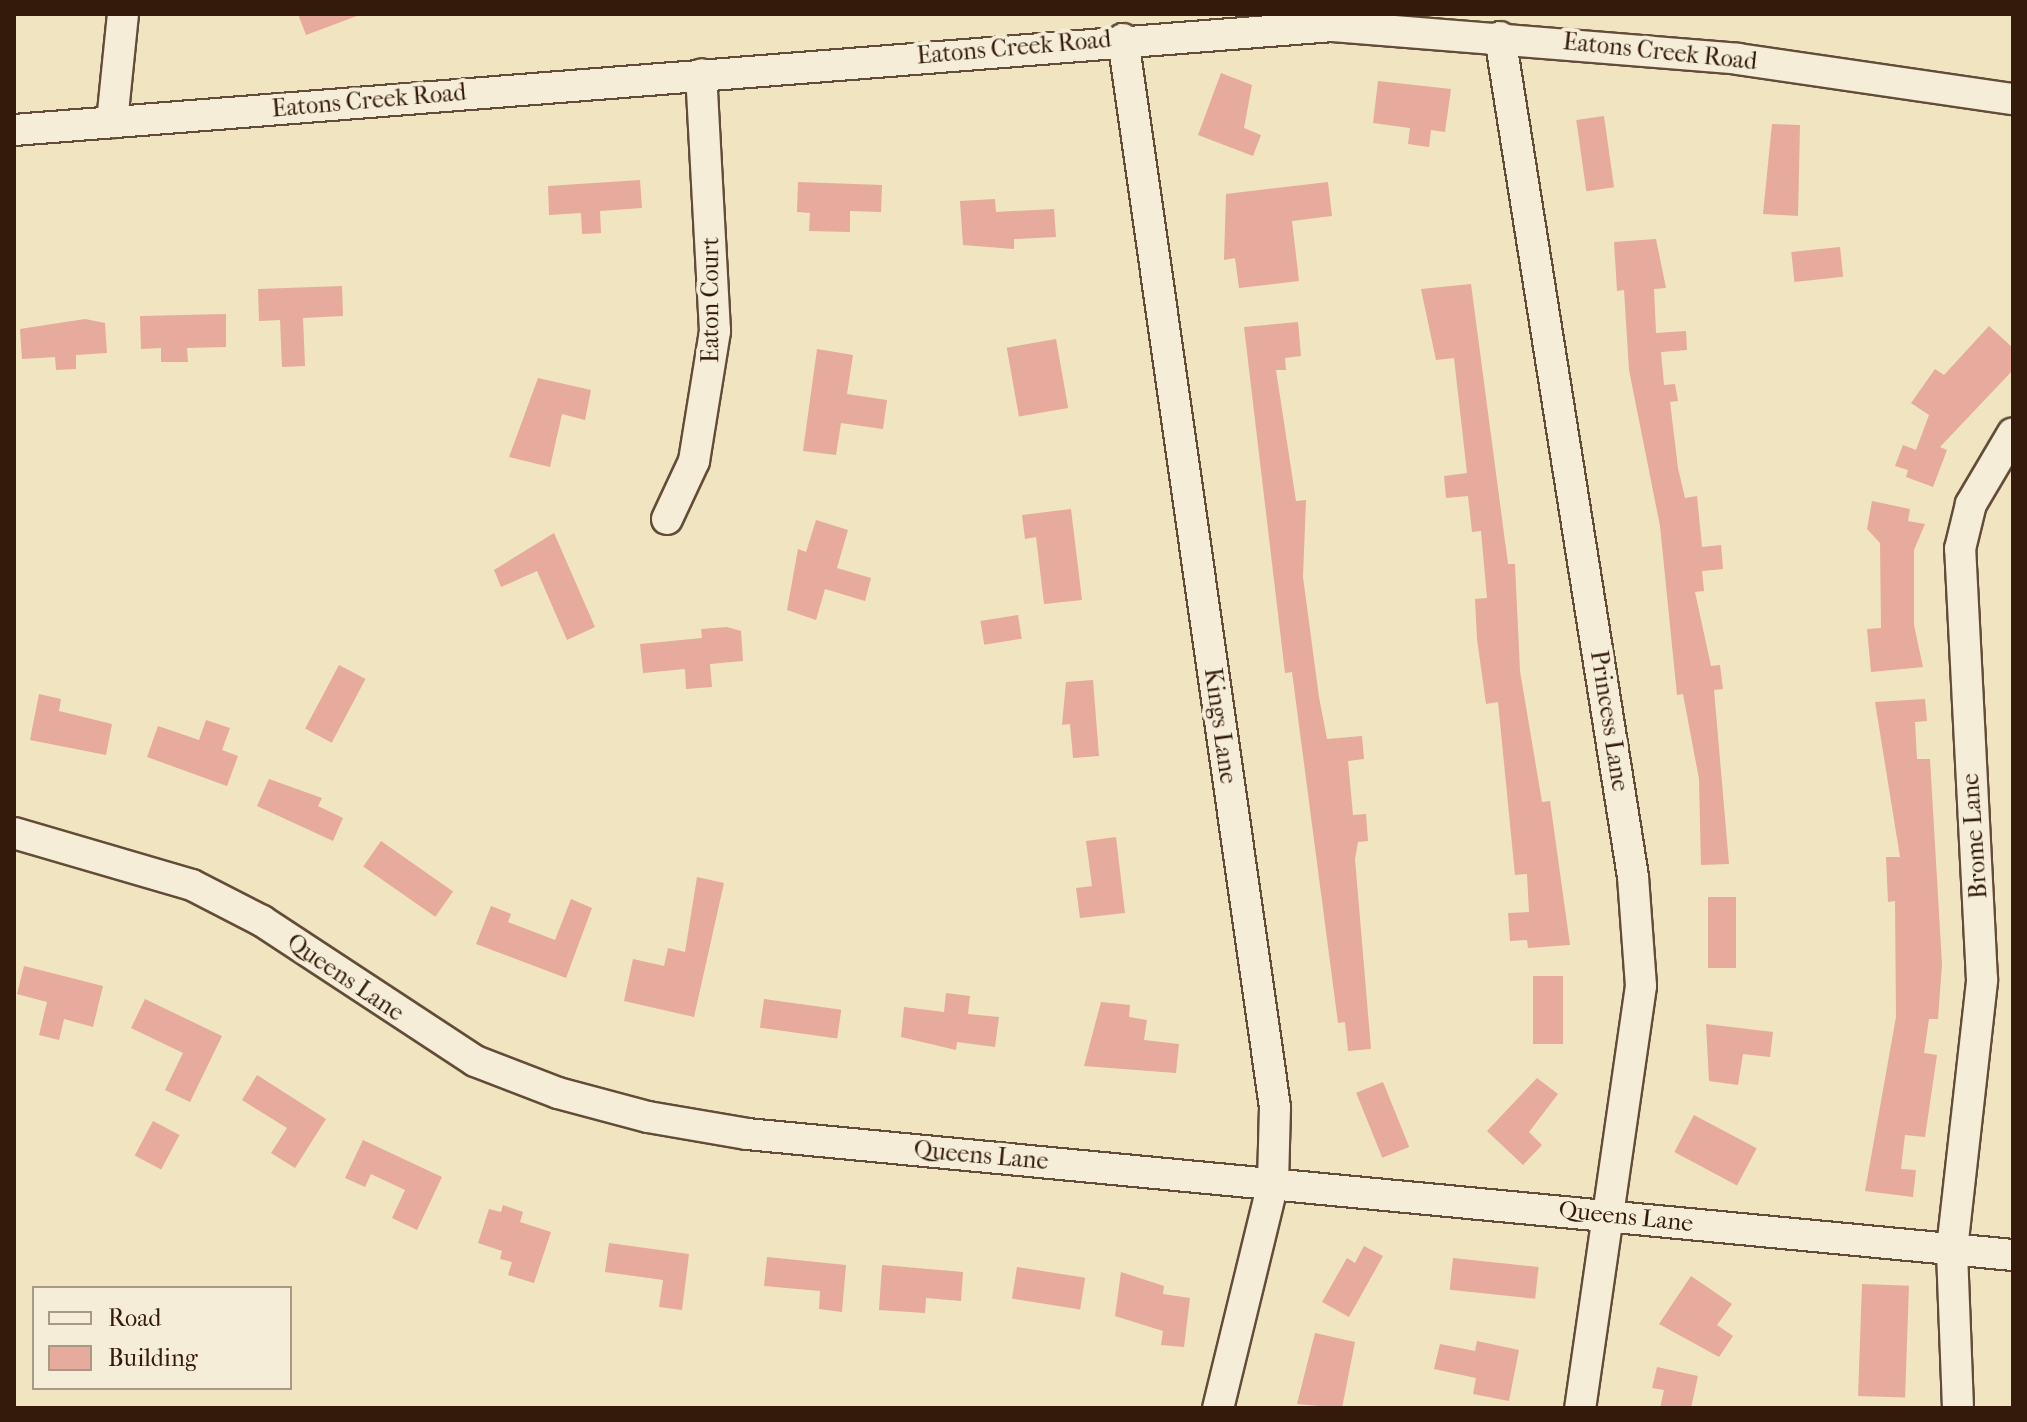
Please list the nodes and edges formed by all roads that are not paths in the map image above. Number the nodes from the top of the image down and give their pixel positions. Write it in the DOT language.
graph roads {
  1 [pos="123,14"];
  2 [pos="1500,37"];
  3 [pos="1123,39"];
  4 [pos="701,74"];
  5 [pos="2013,99"];
  6 [pos="112,122"];
  7 [pos="14,130"];
  8 [pos="2013,433"];
  9 [pos="667,519"];
  10 [pos="14,833"];
  11 [pos="1273,1183"];
  12 [pos="1609,1215"];
  13 [pos="1952,1249"];
  14 [pos="2013,1255"];
  15 [pos="1218,1408"];
  16 [pos="1580,1408"];
  17 [pos="1958,1408"];
  1 -- 6 [label="street"];
  2 -- 3 [label="street, Eatons Creek Road"];
  2 -- 5 [label="street, Eatons Creek Road"];
  2 -- 12 [label="street, Princess Lane"];
  3 -- 4 [label="street, Eatons Creek Road"];
  3 -- 11 [label="street, Kings Lane"];
  4 -- 6 [label="street, Eatons Creek Road"];
  4 -- 9 [label="street, Eaton Court"];
  6 -- 7 [label="street, Eatons Creek Road"];
  8 -- 13 [label="street, Brome Lane"];
  10 -- 11 [label="street, Queens Lane"];
  11 -- 12 [label="street, Queens Lane"];
  11 -- 15 [label="street, Kings Lane"];
  12 -- 13 [label="street, Queens Lane"];
  12 -- 16 [label="street, Princess Lane"];
  13 -- 14 [label="street, Queens Lane"];
  13 -- 17 [label="street, Brome Lane"];
}
